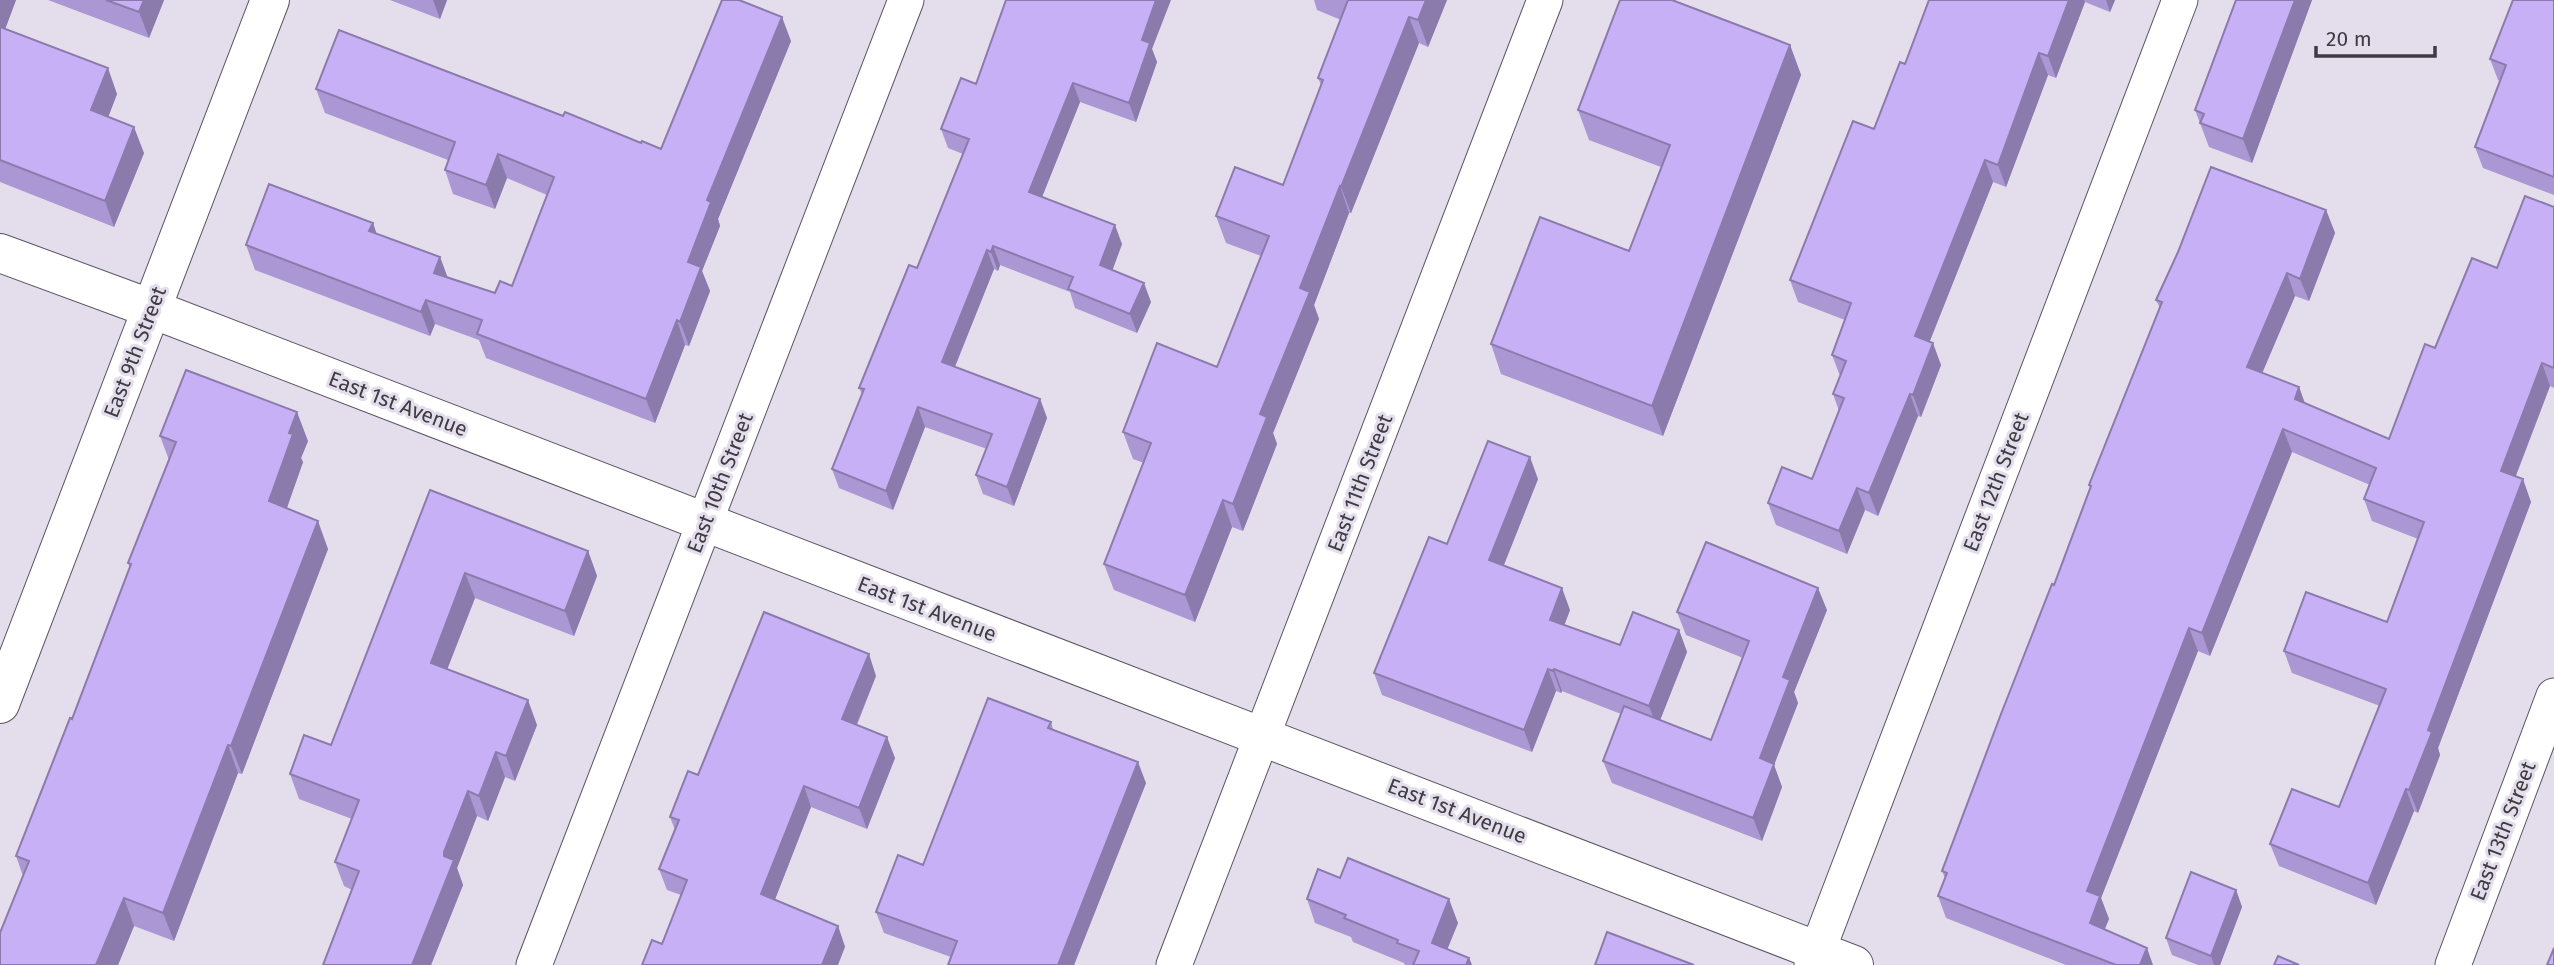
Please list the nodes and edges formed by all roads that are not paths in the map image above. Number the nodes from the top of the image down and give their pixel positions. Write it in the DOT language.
graph roads {
  1 [pos="270,0"];
  2 [pos="906,0"];
  3 [pos="1545,0"];
  4 [pos="2180,0"];
  5 [pos="0,253"];
  6 [pos="152,309"];
  7 [pos="705,523"];
  8 [pos="2554,696"];
  9 [pos="0,704"];
  10 [pos="1262,736"];
  11 [pos="1814,958"];
  12 [pos="534,965"];
  13 [pos="1174,965"];
  14 [pos="1854,965"];
  15 [pos="2453,965"];
  1 -- 6 [label="street, East 9th Street"];
  2 -- 7 [label="street, East 10th Street"];
  3 -- 10 [label="street, East 11th Street"];
  4 -- 11 [label="street, East 12th Street"];
  5 -- 6 [label="street, East 1st Avenue"];
  6 -- 7 [label="street, East 1st Avenue"];
  6 -- 9 [label="street, East 9th Street"];
  7 -- 10 [label="street, East 1st Avenue"];
  7 -- 12 [label="street, East 10th Street"];
  8 -- 15 [label="street, East 13th Street"];
  10 -- 11 [label="street, East 1st Avenue"];
  10 -- 13 [label="street, East 11th Street"];
  11 -- 14 [label="street, East 1st Avenue"];
}
